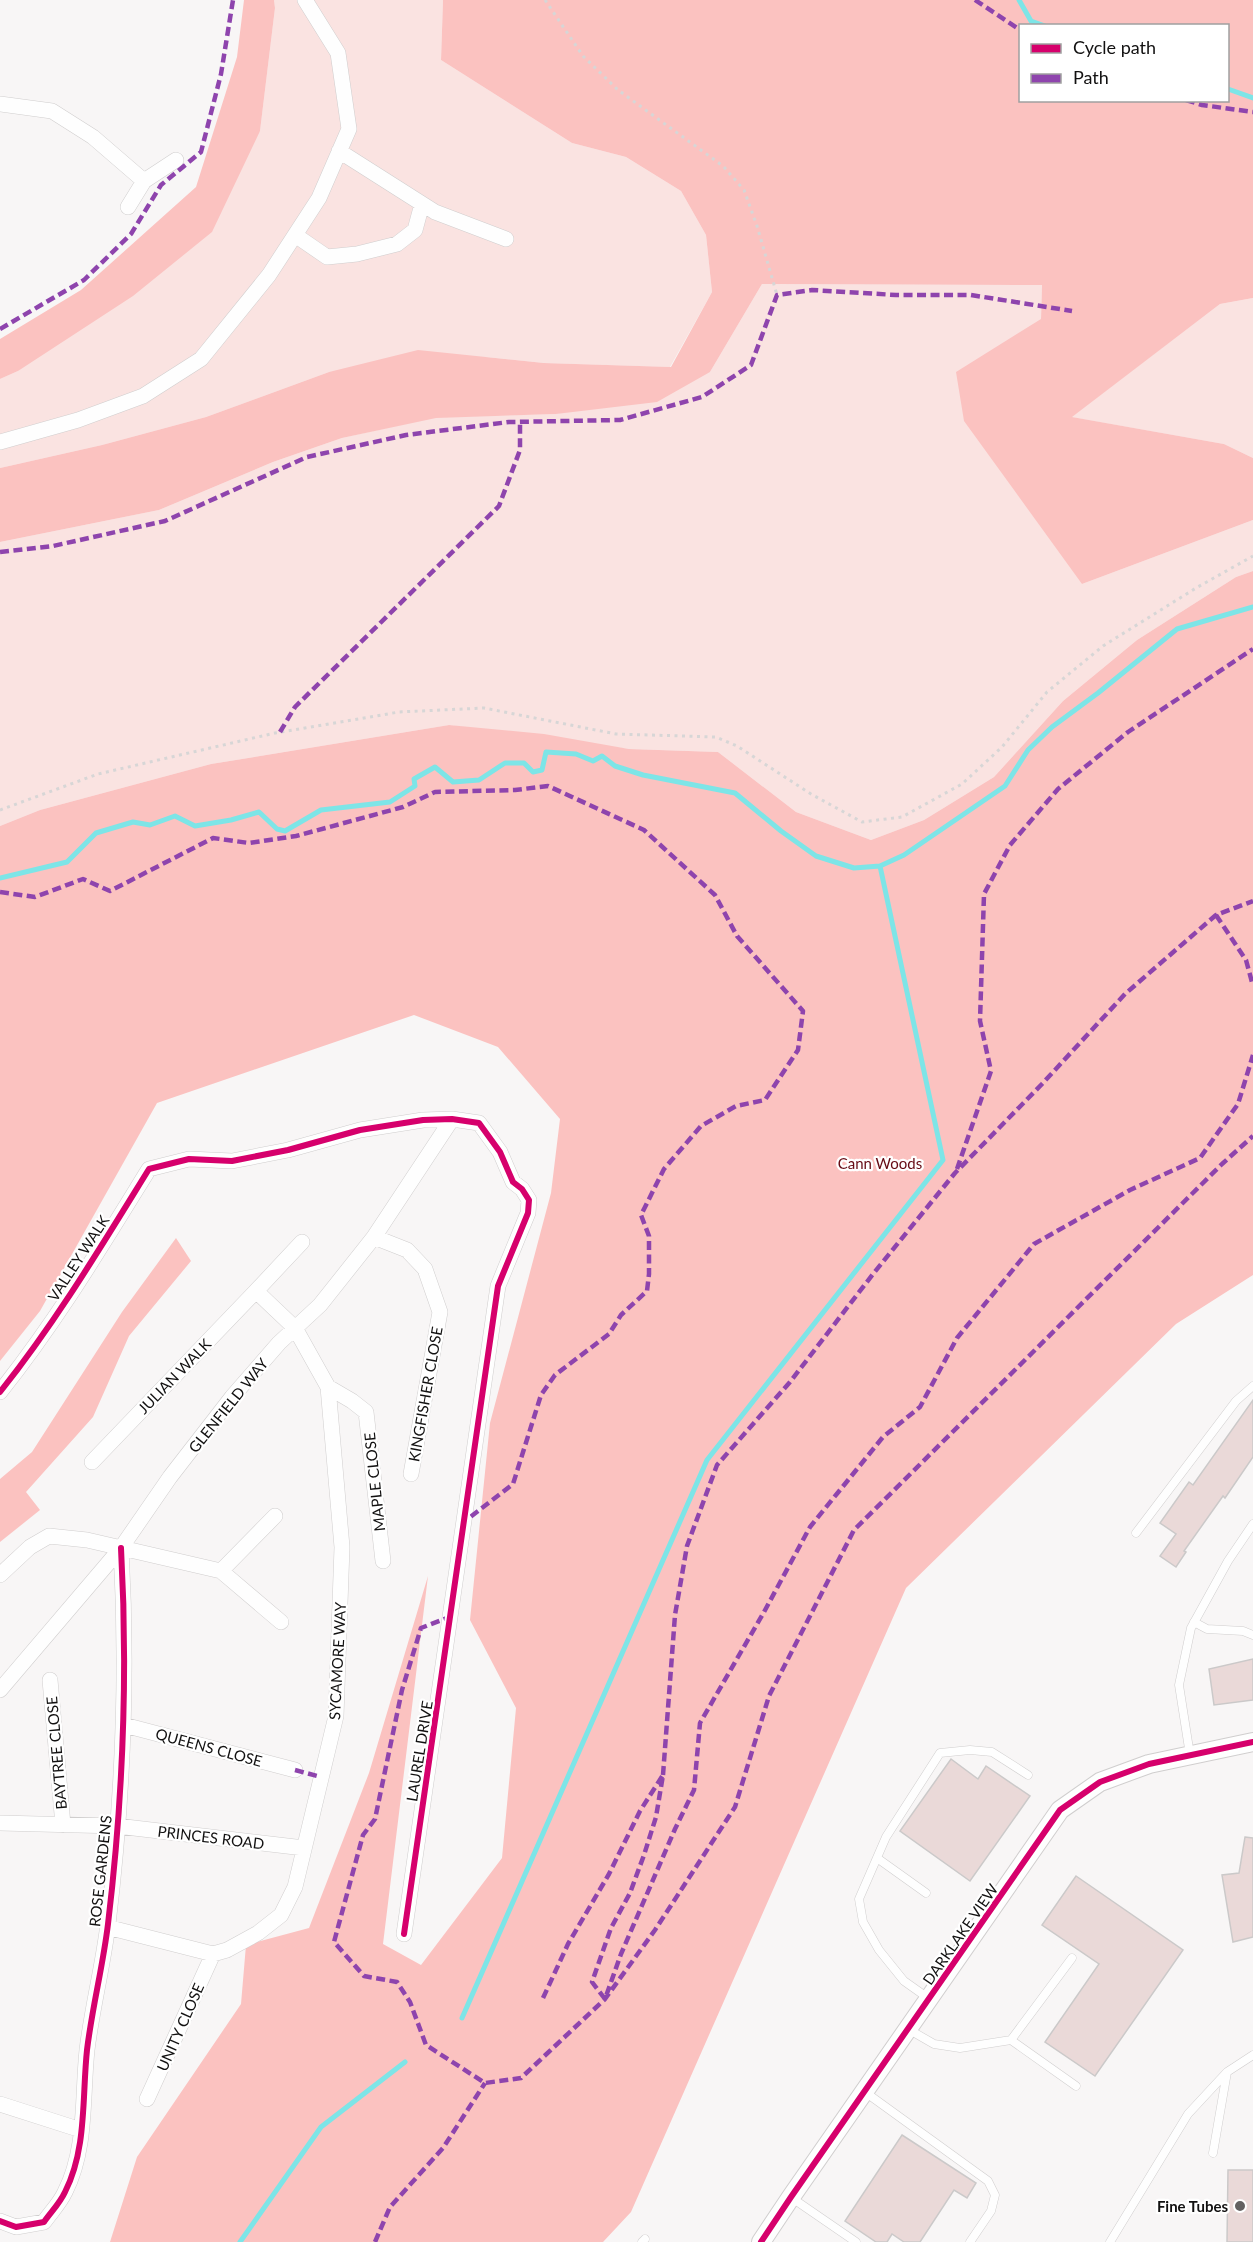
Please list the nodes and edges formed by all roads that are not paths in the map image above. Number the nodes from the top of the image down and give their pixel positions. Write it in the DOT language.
graph roads {
  1 [pos="305,0"];
  2 [pos="0,104"];
  3 [pos="339,151"];
  4 [pos="176,160"];
  5 [pos="144,182"];
  6 [pos="422,204"];
  7 [pos="128,207"];
  8 [pos="295,235"];
  9 [pos="506,238"];
  10 [pos="0,442"];
  11 [pos="452,1119"];
  12 [pos="529,1200"];
  13 [pos="374,1237"];
  14 [pos="302,1242"];
  15 [pos="256,1291"];
  16 [pos="295,1328"];
  17 [pos="1253,1386"];
  18 [pos="328,1387"];
  19 [pos="0,1392"];
  20 [pos="92,1462"];
  21 [pos="411,1474"];
  22 [pos="275,1516"];
  23 [pos="1253,1524"];
  24 [pos="1136,1533"];
  25 [pos="121,1548"];
  26 [pos="383,1561"];
  27 [pos="222,1571"];
  28 [pos="0,1575"];
  29 [pos="281,1622"];
  30 [pos="1194,1622"];
  31 [pos="1253,1635"];
  32 [pos="50,1680"];
  33 [pos="0,1690"];
  34 [pos="124,1725"];
  35 [pos="1253,1742"];
  36 [pos="1191,1756"];
  37 [pos="295,1770"];
  38 [pos="1028,1775"];
  39 [pos="0,1823"];
  40 [pos="63,1825"];
  41 [pos="117,1826"];
  42 [pos="304,1848"];
  43 [pos="877,1858"];
  44 [pos="926,1893"];
  45 [pos="107,1927"];
  46 [pos="404,1934"];
  47 [pos="213,1954"];
  48 [pos="1072,1958"];
  49 [pos="929,1998"];
  50 [pos="908,2029"];
  51 [pos="1011,2040"];
  52 [pos="1253,2055"];
  53 [pos="1227,2072"];
  54 [pos="1076,2086"];
  55 [pos="864,2092"];
  56 [pos="147,2099"];
  57 [pos="0,2104"];
  58 [pos="81,2130"];
  59 [pos="1213,2153"];
  60 [pos="791,2197"];
  61 [pos="0,2221"];
  62 [pos="761,2242"];
  63 [pos="856,2242"];
  64 [pos="970,2242"];
  65 [pos="1110,2242"];
  1 -- 3 [label="street"];
  2 -- 5 [label="street"];
  3 -- 6 [label="street"];
  3 -- 8 [label="street"];
  4 -- 5 [label="street"];
  5 -- 7 [label="street"];
  6 -- 8 [label="street"];
  6 -- 9 [label="street"];
  8 -- 10 [label="street"];
  11 -- 12 [label="street, VALLEY WALK"];
  11 -- 13 [label="street, GLENFIELD WAY"];
  11 -- 19 [label="street, VALLEY WALK"];
  12 -- 46 [label="street, LAUREL DRIVE"];
  13 -- 16 [label="street, GLENFIELD WAY"];
  13 -- 21 [label="street, KINGFISHER CLOSE"];
  14 -- 15 [label="street, JULIAN WALK"];
  15 -- 16 [label="street"];
  15 -- 20 [label="street, JULIAN WALK"];
  16 -- 18 [label="street, SYCAMORE WAY"];
  16 -- 25 [label="street, GLENFIELD WAY"];
  17 -- 24 [label="lane"];
  18 -- 26 [label="street, MAPLE CLOSE"];
  18 -- 42 [label="street, SYCAMORE WAY"];
  22 -- 27 [label="street"];
  23 -- 30 [label="lane"];
  25 -- 27 [label="street"];
  25 -- 28 [label="street"];
  25 -- 33 [label="street, GLENFIELD WAY"];
  25 -- 34 [label="street, ROSE GARDENS"];
  27 -- 29 [label="street"];
  30 -- 31 [label="lane"];
  30 -- 36 [label="lane"];
  32 -- 40 [label="street, BAYTREE CLOSE"];
  34 -- 37 [label="street, QUEENS CLOSE"];
  34 -- 41 [label="street, ROSE GARDENS"];
  35 -- 36 [label="street, DARKLAKE VIEW"];
  36 -- 49 [label="street, DARKLAKE VIEW"];
  38 -- 43 [label="lane"];
  39 -- 40 [label="street, PRINCES ROAD"];
  40 -- 41 [label="street, PRINCES ROAD"];
  41 -- 42 [label="street, PRINCES ROAD"];
  41 -- 45 [label="street, ROSE GARDENS"];
  42 -- 47 [label="street, SYCAMORE WAY"];
  43 -- 44 [label="lane"];
  43 -- 49 [label="lane"];
  45 -- 47 [label="street"];
  45 -- 58 [label="street, ROSE GARDENS"];
  47 -- 56 [label="street, UNITY CLOSE"];
  48 -- 51 [label="lane"];
  49 -- 50 [label="street, DARKLAKE VIEW"];
  50 -- 51 [label="lane"];
  50 -- 55 [label="street, DARKLAKE VIEW"];
  51 -- 54 [label="lane"];
  52 -- 53 [label="lane"];
  53 -- 59 [label="lane"];
  53 -- 65 [label="lane"];
  55 -- 60 [label="street, DARKLAKE VIEW"];
  55 -- 64 [label="lane"];
  57 -- 58 [label="street"];
  58 -- 61 [label="street, ROSE GARDENS"];
  60 -- 62 [label="street, DARKLAKE VIEW"];
  60 -- 63 [label="lane"];
}
